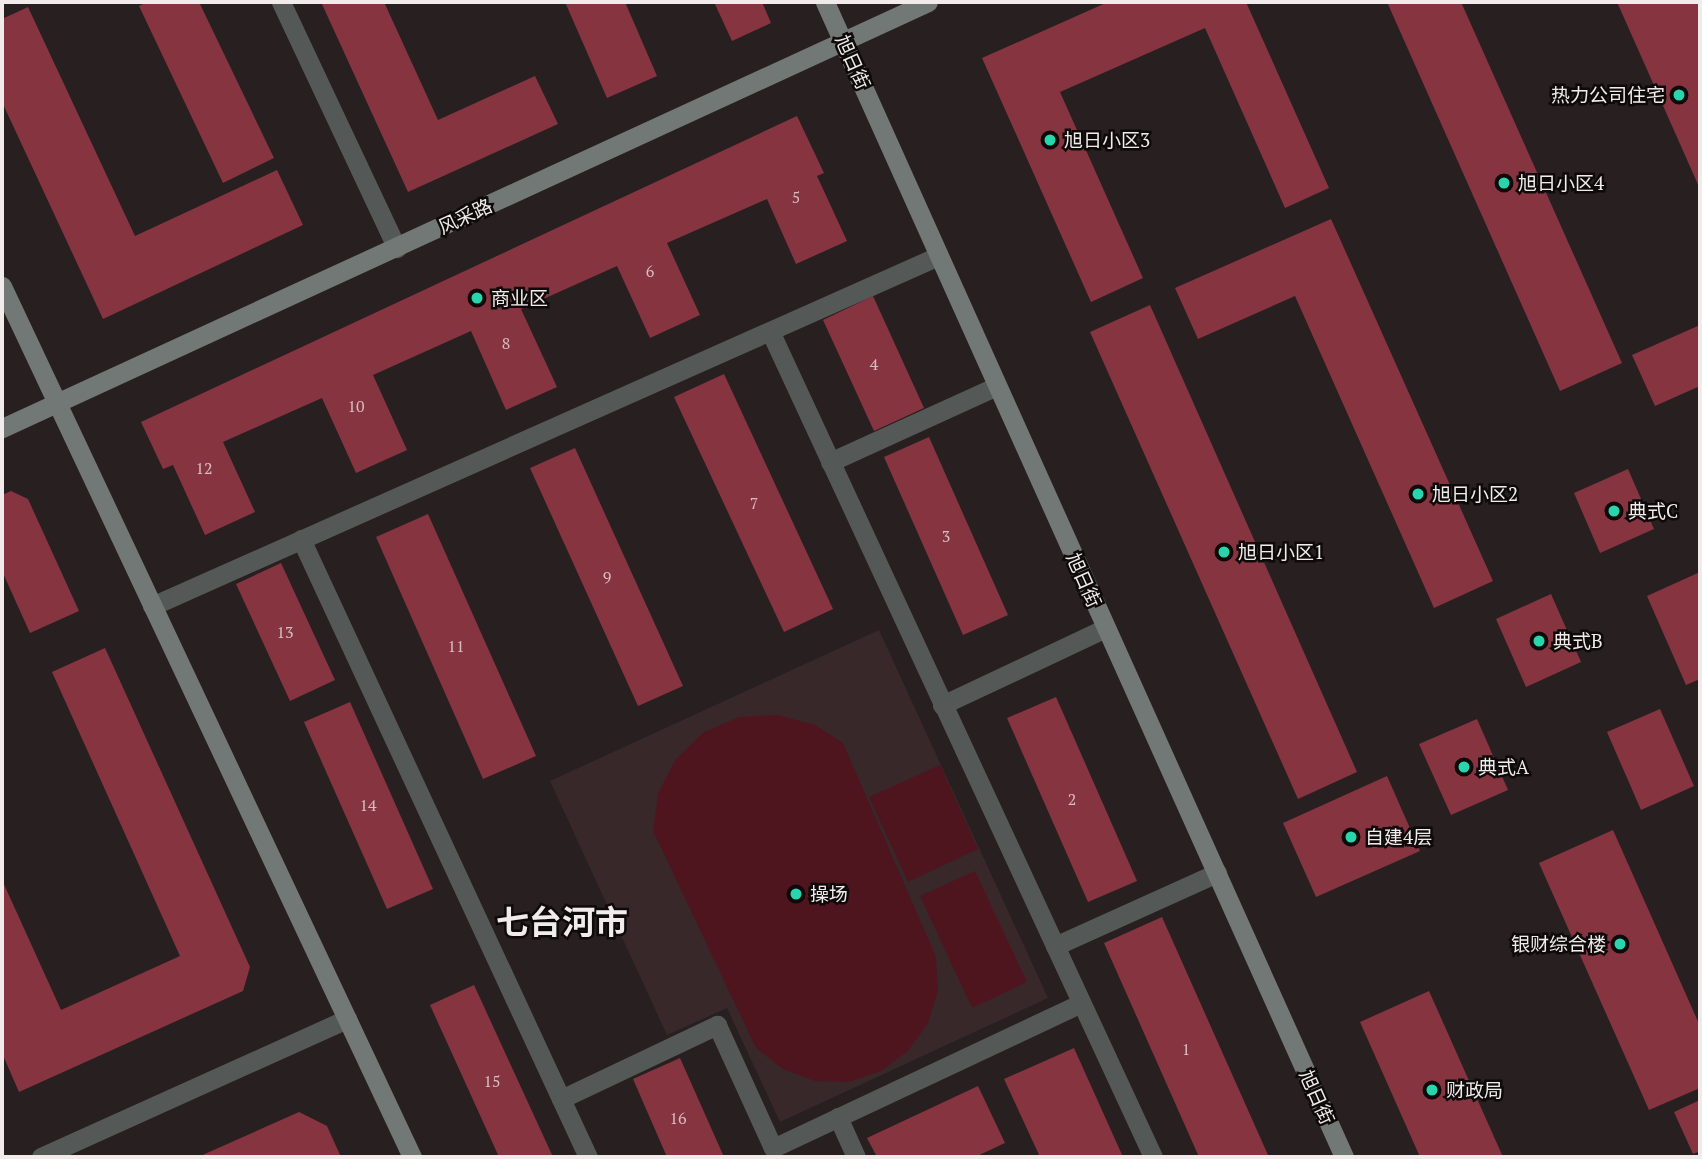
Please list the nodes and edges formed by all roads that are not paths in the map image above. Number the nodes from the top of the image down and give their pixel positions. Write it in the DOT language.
graph roads {
  1 [pos="281,2"];
  2 [pos="825,2"];
  3 [pos="928,2"];
  4 [pos="844,41"];
  5 [pos="397,248"];
  6 [pos="937,256"];
  7 [pos="2,286"];
  8 [pos="770,331"];
  9 [pos="997,386"];
  10 [pos="57,403"];
  11 [pos="2,428"];
  12 [pos="830,462"];
  13 [pos="301,539"];
  14 [pos="152,606"];
  15 [pos="1106,628"];
  16 [pos="942,705"];
  17 [pos="1217,873"];
  18 [pos="1055,946"];
  19 [pos="1081,1003"];
  20 [pos="347,1019"];
  21 [pos="561,1099"];
  22 [pos="838,1117"];
  23 [pos="41,1157"];
  24 [pos="412,1157"];
  25 [pos="588,1157"];
  26 [pos="856,1157"];
  27 [pos="1153,1157"];
  28 [pos="1345,1157"];
  1 -- 5 [label="street"];
  2 -- 4 [label="main road, 旭日街"];
  3 -- 4 [label="main road, 风采路"];
  4 -- 5 [label="main road, 风采路"];
  4 -- 6 [label="main road, 旭日街"];
  5 -- 10 [label="main road, 风采路"];
  6 -- 8 [label="street"];
  6 -- 9 [label="main road, 旭日街"];
  7 -- 10 [label="main road"];
  8 -- 12 [label="street"];
  8 -- 13 [label="street"];
  9 -- 12 [label="street"];
  9 -- 15 [label="main road, 旭日街"];
  10 -- 11 [label="main road, 风采路"];
  10 -- 14 [label="main road"];
  12 -- 16 [label="street"];
  13 -- 14 [label="street"];
  13 -- 21 [label="street"];
  14 -- 20 [label="main road"];
  15 -- 16 [label="street"];
  15 -- 17 [label="main road, 旭日街"];
  16 -- 18 [label="street"];
  17 -- 18 [label="street"];
  17 -- 28 [label="main road, 旭日街"];
  18 -- 19 [label="street"];
  19 -- 22 [label="street"];
  19 -- 27 [label="street"];
  20 -- 23 [label="street"];
  20 -- 24 [label="main road"];
  21 -- 22 [label="street"];
  21 -- 25 [label="street"];
  22 -- 26 [label="street"];
}
